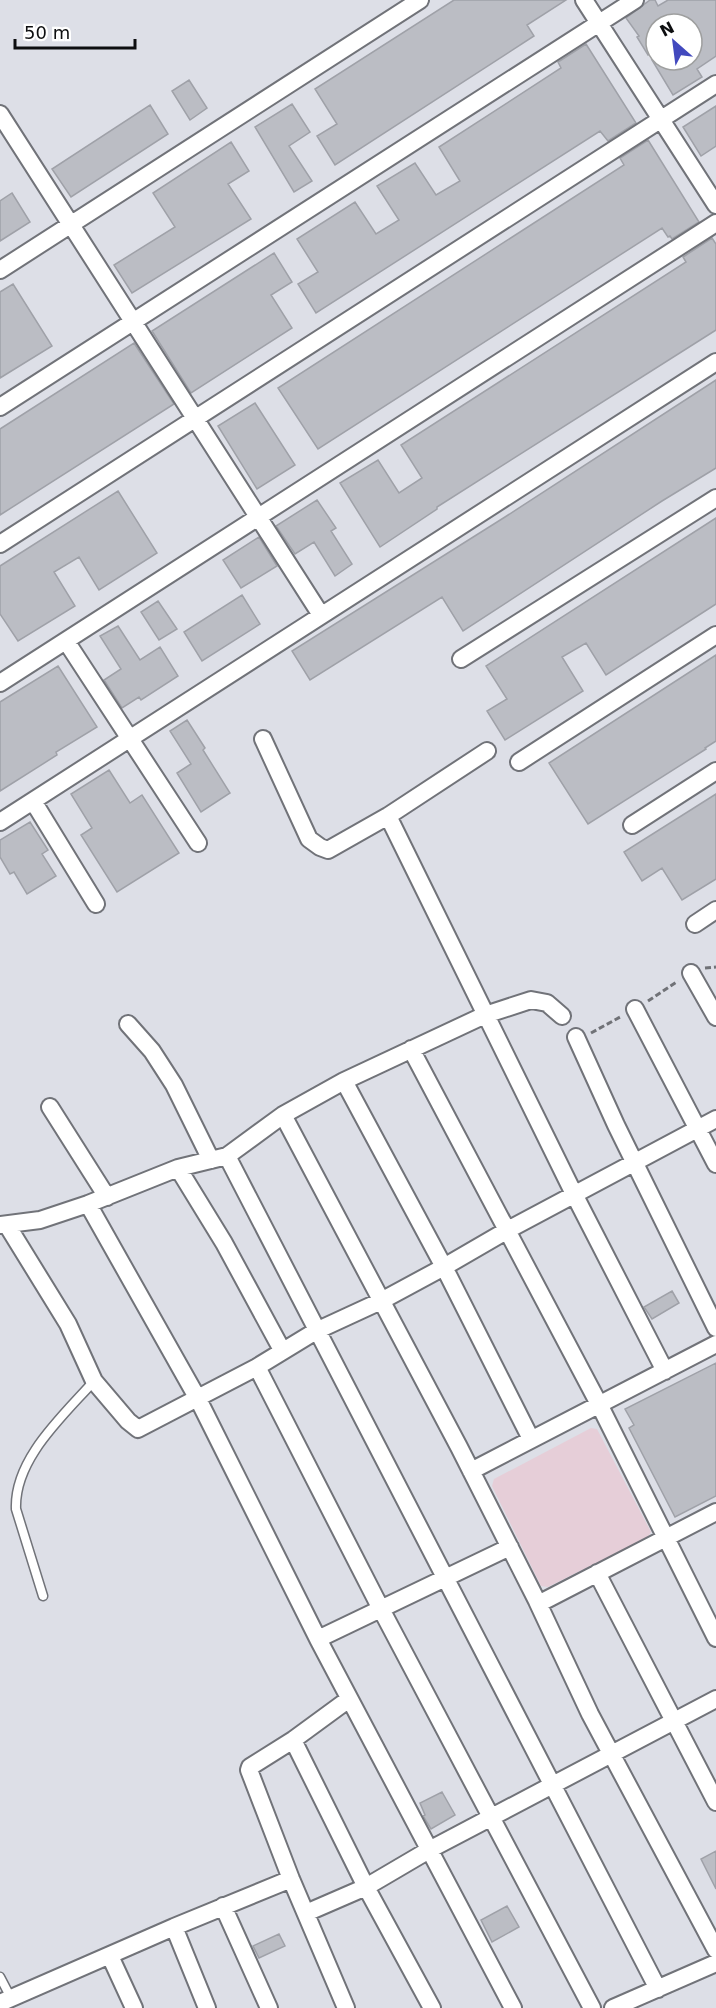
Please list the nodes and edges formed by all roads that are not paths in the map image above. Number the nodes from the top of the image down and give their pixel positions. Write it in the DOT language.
graph roads {
  1 [pos="420,0"];
  2 [pos="584,0"];
  3 [pos="635,0"];
  4 [pos="599,23"];
  5 [pos="716,84"];
  6 [pos="0,114"];
  7 [pos="661,119"];
  8 [pos="716,205"];
  9 [pos="716,223"];
  10 [pos="71,224"];
  11 [pos="0,270"];
  12 [pos="134,321"];
  13 [pos="716,362"];
  14 [pos="0,407"];
  15 [pos="196,418"];
  16 [pos="716,498"];
  17 [pos="259,516"];
  18 [pos="0,544"];
  19 [pos="321,615"];
  20 [pos="716,635"];
  21 [pos="66,641"];
  22 [pos="461,659"];
  23 [pos="0,683"];
  24 [pos="130,738"];
  25 [pos="263,739"];
  26 [pos="487,751"];
  27 [pos="519,762"];
  28 [pos="716,771"];
  29 [pos="33,801"];
  30 [pos="388,816"];
  31 [pos="0,822"];
  32 [pos="632,825"];
  33 [pos="198,843"];
  34 [pos="96,904"];
  35 [pos="716,910"];
  36 [pos="694,924"];
  37 [pos="691,973"];
  38 [pos="635,1009"];
  39 [pos="485,1015"];
  40 [pos="562,1016"];
  41 [pos="716,1017"];
  42 [pos="128,1024"];
  43 [pos="576,1037"];
  44 [pos="411,1049"];
  45 [pos="344,1082"];
  46 [pos="50,1107"];
  47 [pos="283,1115"];
  48 [pos="716,1119"];
  49 [pos="698,1128"];
  50 [pos="219,1158"];
  51 [pos="635,1163"];
  52 [pos="716,1164"];
  53 [pos="178,1168"];
  54 [pos="574,1194"];
  55 [pos="107,1197"];
  56 [pos="88,1204"];
  57 [pos="3,1225"];
  58 [pos="506,1231"];
  59 [pos="444,1268"];
  60 [pos="381,1301"];
  61 [pos="716,1328"];
  62 [pos="316,1331"];
  63 [pos="716,1344"];
  64 [pos="282,1350"];
  65 [pos="258,1367"];
  66 [pos="665,1371"];
  67 [pos="94,1381"];
  68 [pos="198,1399"];
  69 [pos="600,1406"];
  70 [pos="531,1440"];
  71 [pos="471,1471"];
  72 [pos="716,1512"];
  73 [pos="666,1538"];
  74 [pos="510,1547"];
  75 [pos="597,1573"];
  76 [pos="446,1578"];
  77 [pos="43,1596"];
  78 [pos="537,1601"];
  79 [pos="381,1610"];
  80 [pos="716,1638"];
  81 [pos="318,1640"];
  82 [pos="349,1699"];
  83 [pos="716,1699"];
  84 [pos="674,1721"];
  85 [pos="293,1740"];
  86 [pos="613,1755"];
  87 [pos="553,1786"];
  88 [pos="716,1802"];
  89 [pos="492,1818"];
  90 [pos="429,1850"];
  91 [pos="291,1879"];
  92 [pos="366,1887"];
  93 [pos="223,1906"];
  94 [pos="306,1913"];
  95 [pos="174,1927"];
  96 [pos="716,1950"];
  97 [pos="110,1956"];
  98 [pos="716,1964"];
  99 [pos="0,1977"];
  100 [pos="657,1989"];
  101 [pos="9,2003"];
  102 [pos="134,2008"];
  103 [pos="207,2008"];
  104 [pos="269,2008"];
  105 [pos="346,2008"];
  106 [pos="432,2008"];
  107 [pos="513,2008"];
  108 [pos="592,2008"];
  109 [pos="613,2008"];
  1 -- 10 [label="street"];
  2 -- 4 [label="street"];
  3 -- 4 [label="street"];
  4 -- 7 [label="street"];
  4 -- 12 [label="street"];
  5 -- 7 [label="street"];
  6 -- 10 [label="street"];
  7 -- 8 [label="street"];
  7 -- 15 [label="street"];
  9 -- 17 [label="street"];
  10 -- 11 [label="street"];
  10 -- 12 [label="street"];
  12 -- 14 [label="street"];
  12 -- 15 [label="street"];
  13 -- 19 [label="street"];
  15 -- 17 [label="street"];
  15 -- 18 [label="street"];
  16 -- 22 [label="street"];
  17 -- 19 [label="street"];
  17 -- 21 [label="street"];
  19 -- 24 [label="street"];
  20 -- 27 [label="street"];
  21 -- 23 [label="street"];
  21 -- 24 [label="street"];
  24 -- 29 [label="street"];
  24 -- 33 [label="street"];
  25 -- 30 [label="street"];
  26 -- 30 [label="street"];
  28 -- 32 [label="street"];
  29 -- 31 [label="street"];
  29 -- 34 [label="street"];
  30 -- 39 [label="street"];
  35 -- 36 [label="street"];
  37 -- 41 [label="street"];
  38 -- 49 [label="street"];
  39 -- 40 [label="street"];
  39 -- 44 [label="street"];
  39 -- 54 [label="street"];
  42 -- 50 [label="street"];
  43 -- 51 [label="street"];
  44 -- 45 [label="street"];
  44 -- 58 [label="street"];
  45 -- 47 [label="street"];
  45 -- 59 [label="street"];
  46 -- 55 [label="street"];
  47 -- 50 [label="street"];
  47 -- 60 [label="street"];
  48 -- 49 [label="street"];
  49 -- 51 [label="street"];
  49 -- 52 [label="street"];
  50 -- 53 [label="street"];
  50 -- 62 [label="street"];
  51 -- 54 [label="street"];
  51 -- 61 [label="street"];
  53 -- 55 [label="street"];
  53 -- 64 [label="street"];
  54 -- 58 [label="street"];
  54 -- 66 [label="street"];
  55 -- 56 [label="street"];
  56 -- 57 [label="street"];
  56 -- 68 [label="street"];
  57 -- 67 [label="street"];
  58 -- 59 [label="street"];
  58 -- 69 [label="street"];
  59 -- 60 [label="street"];
  59 -- 70 [label="street"];
  60 -- 62 [label="street"];
  60 -- 71 [label="street"];
  62 -- 64 [label="street"];
  62 -- 76 [label="street"];
  63 -- 66 [label="street"];
  64 -- 65 [label="street"];
  65 -- 68 [label="street"];
  65 -- 79 [label="street"];
  66 -- 69 [label="street"];
  67 -- 68 [label="street"];
  67 -- 77 [label="lane"];
  68 -- 81 [label="street"];
  69 -- 70 [label="street"];
  69 -- 73 [label="street"];
  70 -- 71 [label="street"];
  71 -- 74 [label="street"];
  72 -- 73 [label="street"];
  73 -- 75 [label="street"];
  73 -- 80 [label="street"];
  74 -- 76 [label="street"];
  74 -- 78 [label="street"];
  75 -- 78 [label="street"];
  75 -- 84 [label="street"];
  76 -- 79 [label="street"];
  76 -- 87 [label="street"];
  78 -- 86 [label="street"];
  79 -- 81 [label="street"];
  79 -- 89 [label="street"];
  81 -- 82 [label="street"];
  82 -- 85 [label="street"];
  82 -- 90 [label="street"];
  83 -- 84 [label="street"];
  84 -- 86 [label="street"];
  84 -- 88 [label="street"];
  85 -- 91 [label="street"];
  85 -- 92 [label="street"];
  86 -- 87 [label="street"];
  86 -- 96 [label="street"];
  87 -- 89 [label="street"];
  87 -- 100 [label="street"];
  89 -- 90 [label="street"];
  89 -- 108 [label="street"];
  90 -- 92 [label="street"];
  90 -- 107 [label="street"];
  91 -- 93 [label="street"];
  91 -- 94 [label="street"];
  92 -- 94 [label="street"];
  92 -- 106 [label="street"];
  93 -- 95 [label="street"];
  93 -- 104 [label="street"];
  94 -- 105 [label="street"];
  95 -- 97 [label="street"];
  95 -- 103 [label="street"];
  97 -- 101 [label="street"];
  97 -- 102 [label="street"];
  98 -- 100 [label="street"];
  99 -- 101 [label="lane"];
  100 -- 109 [label="street"];
}
